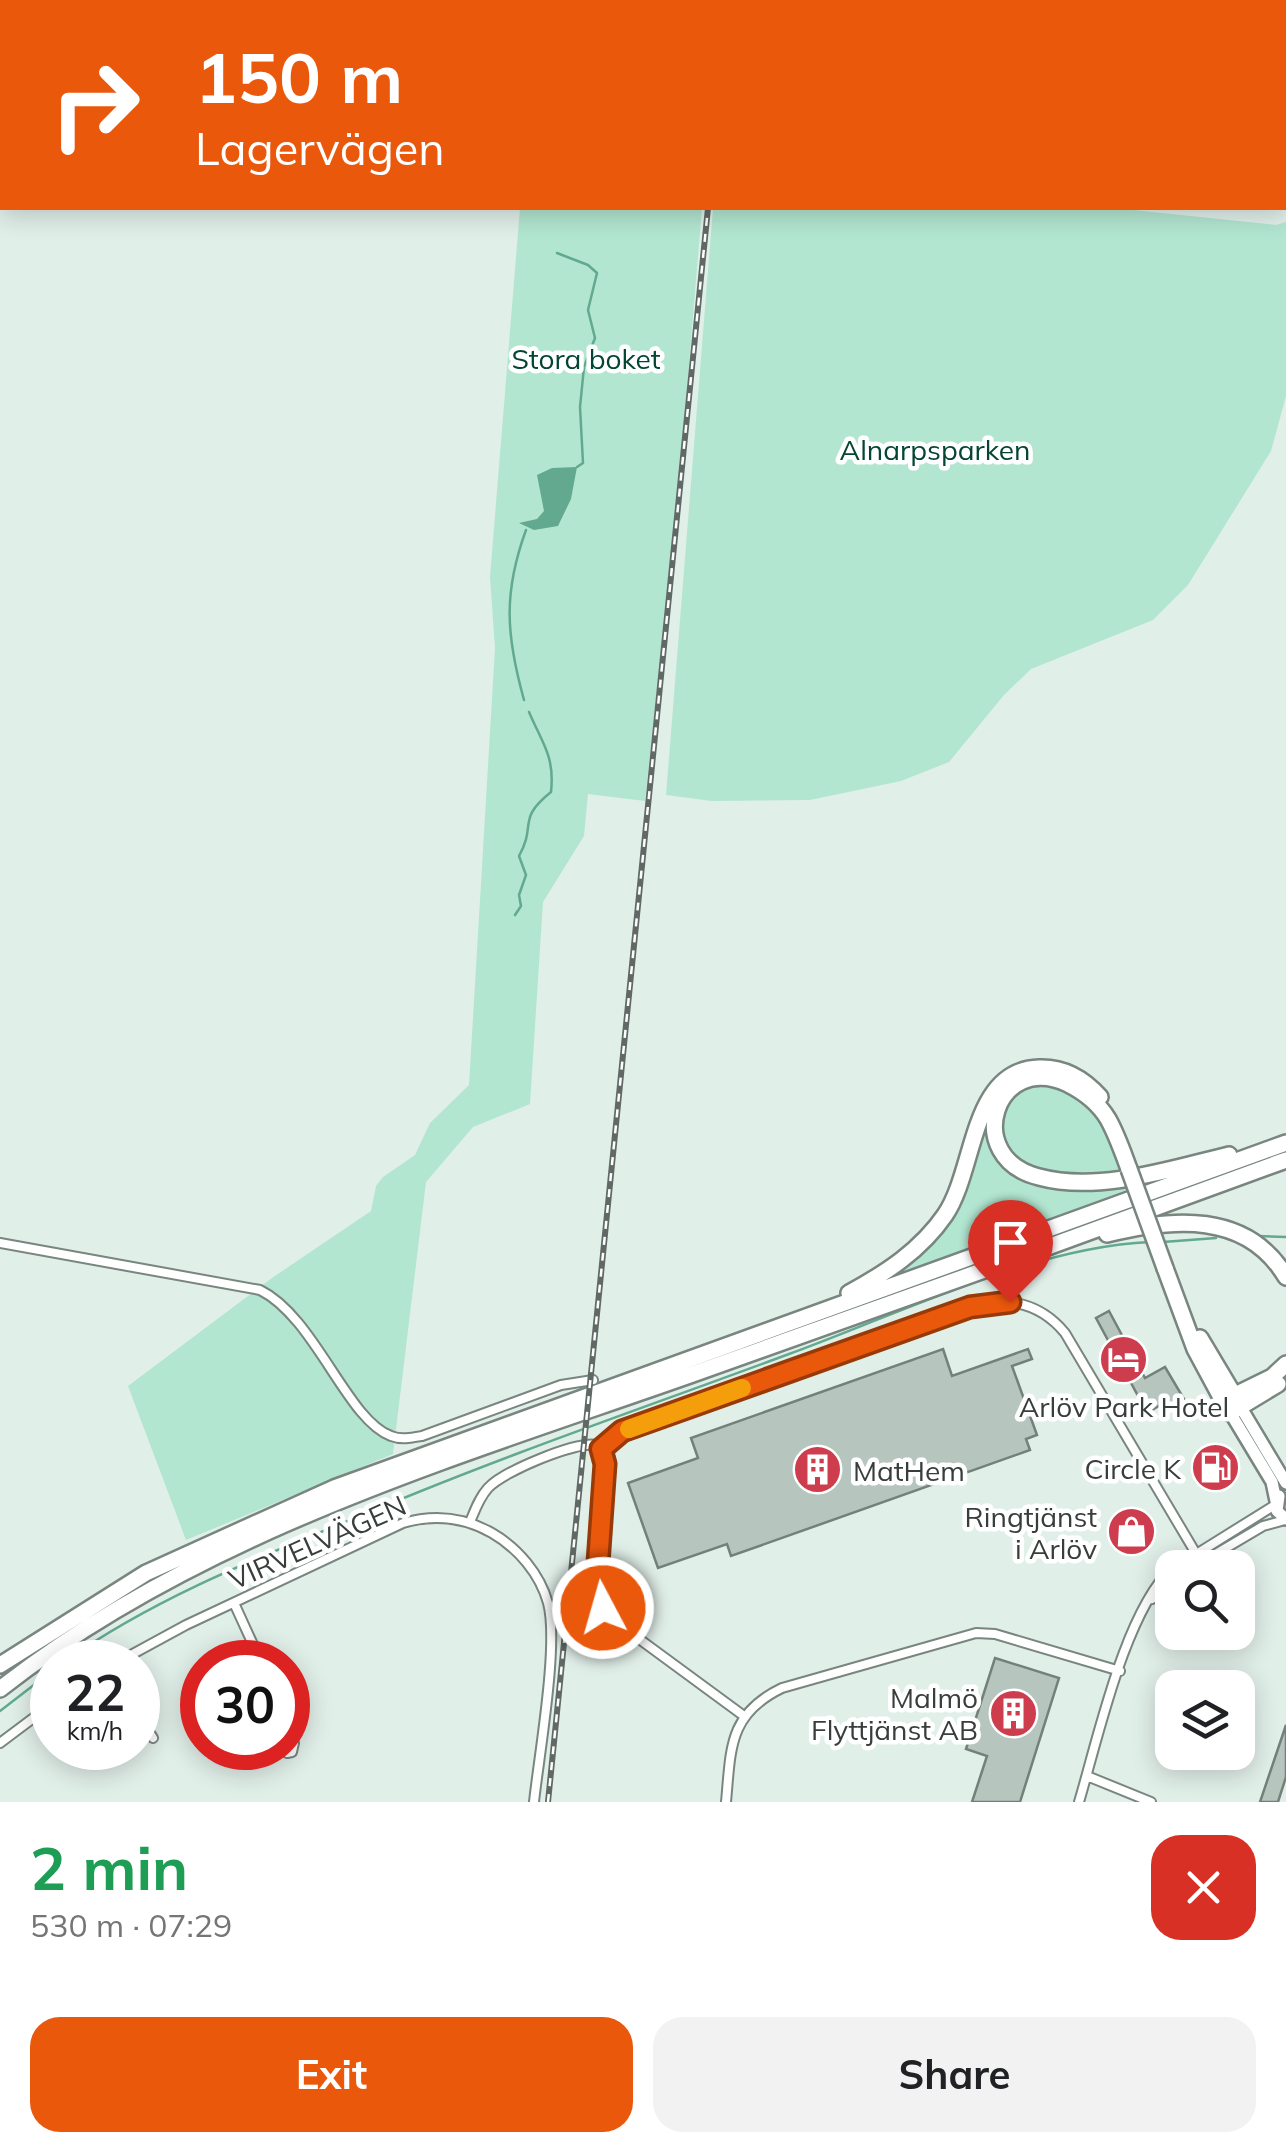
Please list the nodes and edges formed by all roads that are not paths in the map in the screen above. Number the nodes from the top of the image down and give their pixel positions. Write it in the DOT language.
graph roads {
  1 [pos="1286,1142"];
  2 [pos="1286,1160"];
  3 [pos="1131,1169"];
  4 [pos="0,1243"];
  5 [pos="1015,1256"];
  6 [pos="1286,1278"];
  7 [pos="808,1317"];
  8 [pos="1286,1364"];
  9 [pos="1286,1379"];
  10 [pos="593,1380"];
  11 [pos="1232,1404"];
  12 [pos="601,1449"];
  13 [pos="1286,1487"];
  14 [pos="1276,1503"];
  15 [pos="1286,1520"];
  16 [pos="470,1522"];
  17 [pos="1193,1550"];
  18 [pos="1209,1550"];
  19 [pos="1214,1550"];
  20 [pos="1155,1587"];
  21 [pos="1155,1597"];
  22 [pos="234,1603"];
  23 [pos="1145,1606"];
  24 [pos="251,1640"];
  25 [pos="160,1641"];
  26 [pos="0,1665"];
  27 [pos="1120,1671"];
  28 [pos="0,1688"];
  29 [pos="744,1716"];
  30 [pos="30,1720"];
  31 [pos="0,1743"];
  32 [pos="1087,1776"];
  33 [pos="534,1802"];
  34 [pos="726,1802"];
  35 [pos="1079,1802"];
  36 [pos="1151,1802"];
  1 -- 3 [label="highway"];
  1 -- 7 [label="highway"];
  2 -- 5 [label="highway"];
  3 -- 7 [label="highway"];
  3 -- 11 [label="highway, bridge"];
  4 -- 10 [label="street"];
  5 -- 6 [label="highway"];
  5 -- 28 [label="highway"];
  7 -- 26 [label="highway"];
  8 -- 11 [label="highway"];
  9 -- 11 [label="highway"];
  11 -- 13 [label="main road"];
  11 -- 14 [label="main road"];
  12 -- 16 [label="street"];
  12 -- 17 [label="street"];
  12 -- 29 [label="street"];
  13 -- 14 [label="main road"];
  14 -- 15 [label="main road"];
  14 -- 18 [label="street"];
  15 -- 19 [label="street"];
  16 -- 22 [label="street, VIRVELVÄGEN"];
  16 -- 33 [label="street, VIRVELVÄGEN"];
  20 -- 23 [label="street"];
  21 -- 23 [label="street"];
  22 -- 24 [label="street"];
  22 -- 25 [label="street, VIRVELVÄGEN"];
  23 -- 27 [label="street"];
  27 -- 29 [label="street"];
  27 -- 32 [label="street"];
  29 -- 34 [label="street"];
  30 -- 31 [label="street"];
  32 -- 35 [label="street"];
  32 -- 36 [label="street"];
}
